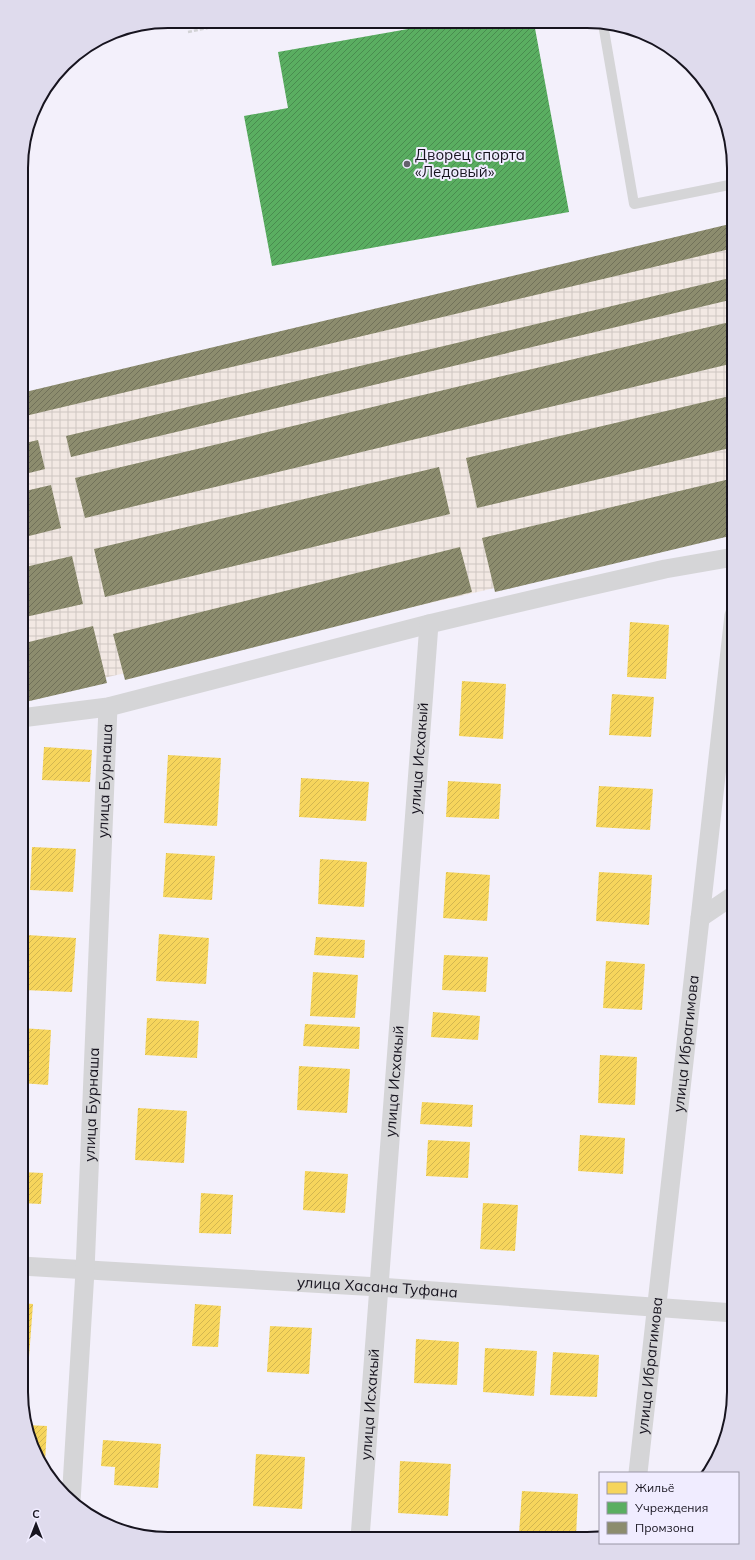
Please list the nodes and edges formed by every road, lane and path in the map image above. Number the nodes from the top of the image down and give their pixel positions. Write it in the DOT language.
graph roads {
  1 [pos="210,28"];
  2 [pos="604,29"];
  3 [pos="188,32"];
  4 [pos="727,185"];
  5 [pos="727,558"];
  6 [pos="429,624"];
  7 [pos="727,677"];
  8 [pos="108,707"];
  9 [pos="28,717"];
  10 [pos="727,900"];
  11 [pos="700,918"];
  12 [pos="28,1267"];
  13 [pos="85,1271"];
  14 [pos="379,1287"];
  15 [pos="657,1308"];
  16 [pos="727,1313"];
  17 [pos="638,1472"];
  18 [pos="72,1493"];
  19 [pos="360,1532"];
  1 -- 3 [label="path"];
  2 -- 4 [label="lane"];
  5 -- 6 [label="street"];
  6 -- 8 [label="street"];
  6 -- 14 [label="street, улица Исхакый"];
  7 -- 11 [label="street, улица Ибрагимова"];
  8 -- 9 [label="street"];
  8 -- 13 [label="street, улица Бурнаша"];
  10 -- 11 [label="street"];
  11 -- 15 [label="street, улица Ибрагимова"];
  12 -- 13 [label="street, улица Хасана Туфана"];
  13 -- 14 [label="street, улица Хасана Туфана"];
  13 -- 18 [label="street, улица Бурнаша"];
  14 -- 15 [label="street, улица Хасана Туфана"];
  14 -- 19 [label="street, улица Исхакый"];
  15 -- 16 [label="street, улица Хасана Туфана"];
  15 -- 17 [label="street, улица Ибрагимова"];
}
